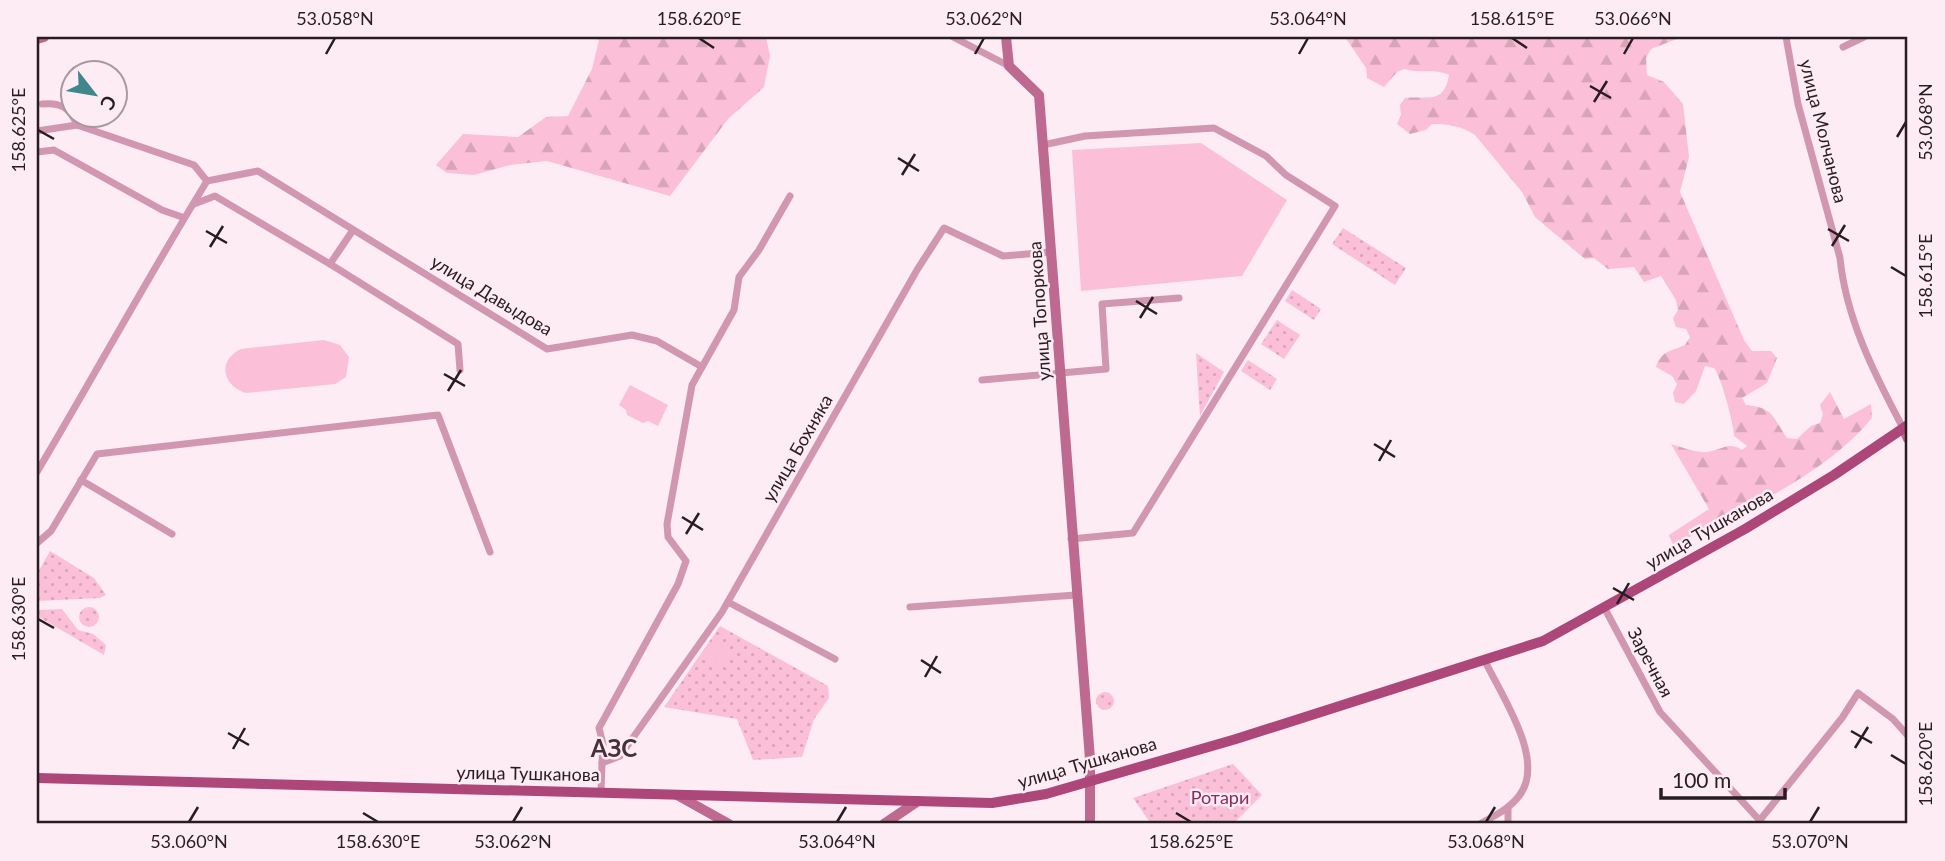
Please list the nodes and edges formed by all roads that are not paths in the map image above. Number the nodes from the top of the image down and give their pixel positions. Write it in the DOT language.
graph roads {
  1 [pos="44,37"];
  2 [pos="953,37"];
  3 [pos="1006,37"];
  4 [pos="1786,37"];
  5 [pos="1864,37"];
  6 [pos="37,38"];
  7 [pos="1843,47"];
  8 [pos="1009,66"];
  9 [pos="42,104"];
  10 [pos="60,104"];
  11 [pos="60,128"];
  12 [pos="92,130"];
  13 [pos="37,131"];
  14 [pos="1043,145"];
  15 [pos="37,152"];
  16 [pos="206,181"];
  17 [pos="790,196"];
  18 [pos="192,205"];
  19 [pos="183,217"];
  20 [pos="354,230"];
  21 [pos="1051,252"];
  22 [pos="330,264"];
  23 [pos="1179,298"];
  24 [pos="702,367"];
  25 [pos="460,370"];
  26 [pos="1059,373"];
  27 [pos="982,380"];
  28 [pos="1907,431"];
  29 [pos="37,472"];
  30 [pos="81,480"];
  31 [pos="172,534"];
  32 [pos="1071,539"];
  33 [pos="37,542"];
  34 [pos="490,552"];
  35 [pos="1076,595"];
  36 [pos="728,602"];
  37 [pos="909,607"];
  38 [pos="1605,609"];
  39 [pos="835,659"];
  40 [pos="1485,661"];
  41 [pos="1908,736"];
  42 [pos="602,763"];
  43 [pos="37,778"];
  44 [pos="1090,782"];
  45 [pos="601,792"];
  46 [pos="676,795"];
  47 [pos="918,801"];
  48 [pos="1508,808"];
  49 [pos="1762,822"];
  50 [pos="729,824"];
  51 [pos="884,824"];
  52 [pos="1090,824"];
  53 [pos="1480,824"];
  54 [pos="1508,824"];
  1 -- 6 [label="main road"];
  2 -- 8 [label="street"];
  3 -- 8 [label="main road"];
  4 -- 28 [label="street, улица Молчанова"];
  5 -- 7 [label="street"];
  8 -- 14 [label="main road, улица Топоркова"];
  9 -- 10 [label="street"];
  11 -- 13 [label="street"];
  12 -- 16 [label="street"];
  14 -- 21 [label="main road, улица Топоркова"];
  14 -- 32 [label="street"];
  15 -- 19 [label="street"];
  16 -- 18 [label="street"];
  16 -- 20 [label="street, улица Давыдова"];
  17 -- 24 [label="street"];
  18 -- 19 [label="street"];
  18 -- 22 [label="street"];
  19 -- 29 [label="street"];
  20 -- 22 [label="street"];
  20 -- 24 [label="street, улица Давыдова"];
  21 -- 26 [label="main road, улица Топоркова"];
  21 -- 36 [label="street, улица Бохняка"];
  22 -- 25 [label="street"];
  23 -- 26 [label="street"];
  24 -- 42 [label="street"];
  26 -- 27 [label="street"];
  26 -- 32 [label="main road, улица Топоркова"];
  28 -- 38 [label="main road, улица Тушканова"];
  30 -- 31 [label="street"];
  30 -- 33 [label="street"];
  30 -- 34 [label="street"];
  32 -- 35 [label="main road, улица Топоркова"];
  35 -- 37 [label="street"];
  35 -- 44 [label="main road, улица Топоркова"];
  36 -- 39 [label="street"];
  36 -- 42 [label="street, улица Бохняка"];
  38 -- 40 [label="main road, улица Тушканова"];
  38 -- 49 [label="street, Заречная"];
  40 -- 44 [label="main road, улица Тушканова"];
  40 -- 48 [label="street"];
  41 -- 49 [label="street, Заречная"];
  42 -- 45 [label="street"];
  43 -- 45 [label="main road, улица Тушканова"];
  44 -- 47 [label="main road, улица Тушканова"];
  44 -- 52 [label="main road, улица Топоркова"];
  45 -- 46 [label="main road, улица Тушканова"];
  46 -- 47 [label="main road, улица Тушканова"];
  46 -- 50 [label="main road"];
  47 -- 51 [label="main road"];
  48 -- 53 [label="street"];
  48 -- 54 [label="street"];
}
